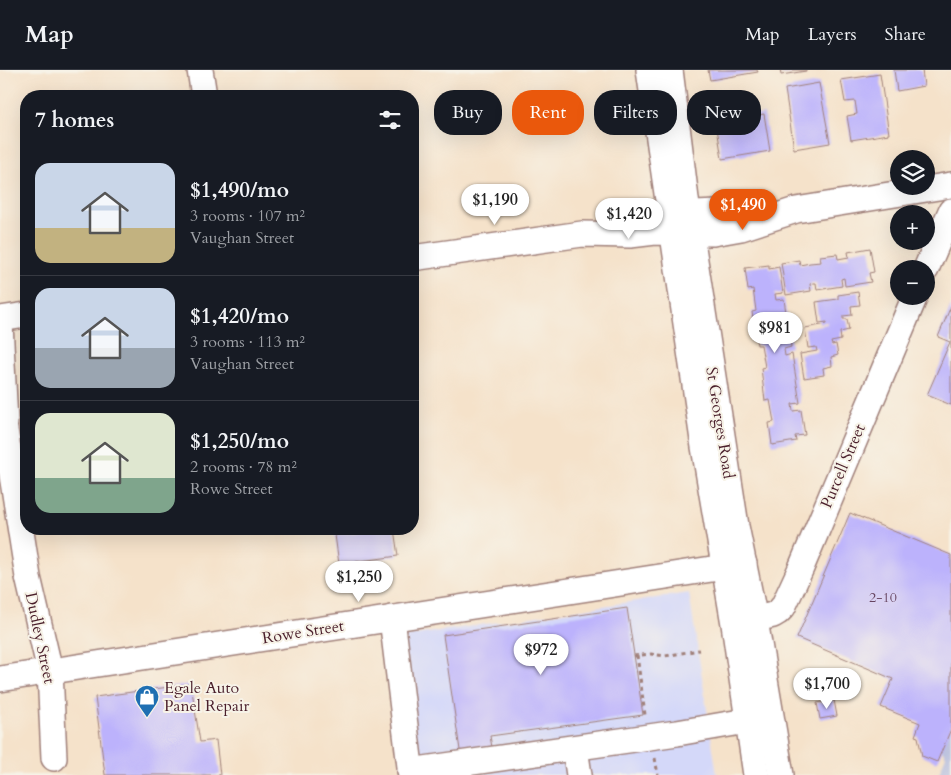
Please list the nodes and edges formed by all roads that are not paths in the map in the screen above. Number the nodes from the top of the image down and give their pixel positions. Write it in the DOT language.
graph roads {
  1 [pos="200,70"];
  2 [pos="649,70"];
  3 [pos="670,70"];
  4 [pos="203,90"];
  5 [pos="657,90"];
  6 [pos="668,90"];
  7 [pos="668,135"];
  8 [pos="951,185"];
  9 [pos="951,211"];
  10 [pos="681,224"];
  11 [pos="419,257"];
  12 [pos="930,260"];
  13 [pos="910,305"];
  14 [pos="20,316"];
  15 [pos="0,319"];
  16 [pos="0,323"];
  17 [pos="3,418"];
  18 [pos="20,526"];
  19 [pos="21,535"];
  20 [pos="734,566"];
  21 [pos="392,618"];
  22 [pos="744,622"];
  23 [pos="42,673"];
  24 [pos="0,679"];
  25 [pos="760,719"];
  26 [pos="575,748"];
  27 [pos="55,767"];
  28 [pos="411,773"];
  29 [pos="579,775"];
  30 [pos="756,775"];
  31 [pos="781,775"];
  1 -- 4 [label="street"];
  2 -- 5 [label="street, St Georges Road"];
  3 -- 6 [label="street, St Georges Road"];
  7 -- 10 [label="street, St Georges Road"];
  8 -- 10 [label="street"];
  9 -- 12 [label="street"];
  10 -- 11 [label="street"];
  10 -- 20 [label="street, St Georges Road"];
  13 -- 22 [label="street, Purcell Street"];
  14 -- 15 [label="street"];
  16 -- 17 [label="street, Dudley Street"];
  17 -- 18 [label="street, Dudley Street"];
  19 -- 23 [label="street, Dudley Street"];
  20 -- 21 [label="street, Rowe Street"];
  20 -- 22 [label="street, St Georges Road"];
  21 -- 23 [label="street, Rowe Street"];
  21 -- 28 [label="street"];
  22 -- 25 [label="street, St Georges Road"];
  23 -- 24 [label="street, Rowe Street"];
  23 -- 27 [label="street, Dudley Street"];
  25 -- 26 [label="street"];
  25 -- 30 [label="street, St Georges Road"];
  25 -- 31 [label="street, St Georges Road"];
  26 -- 28 [label="street"];
  26 -- 29 [label="street"];
}
